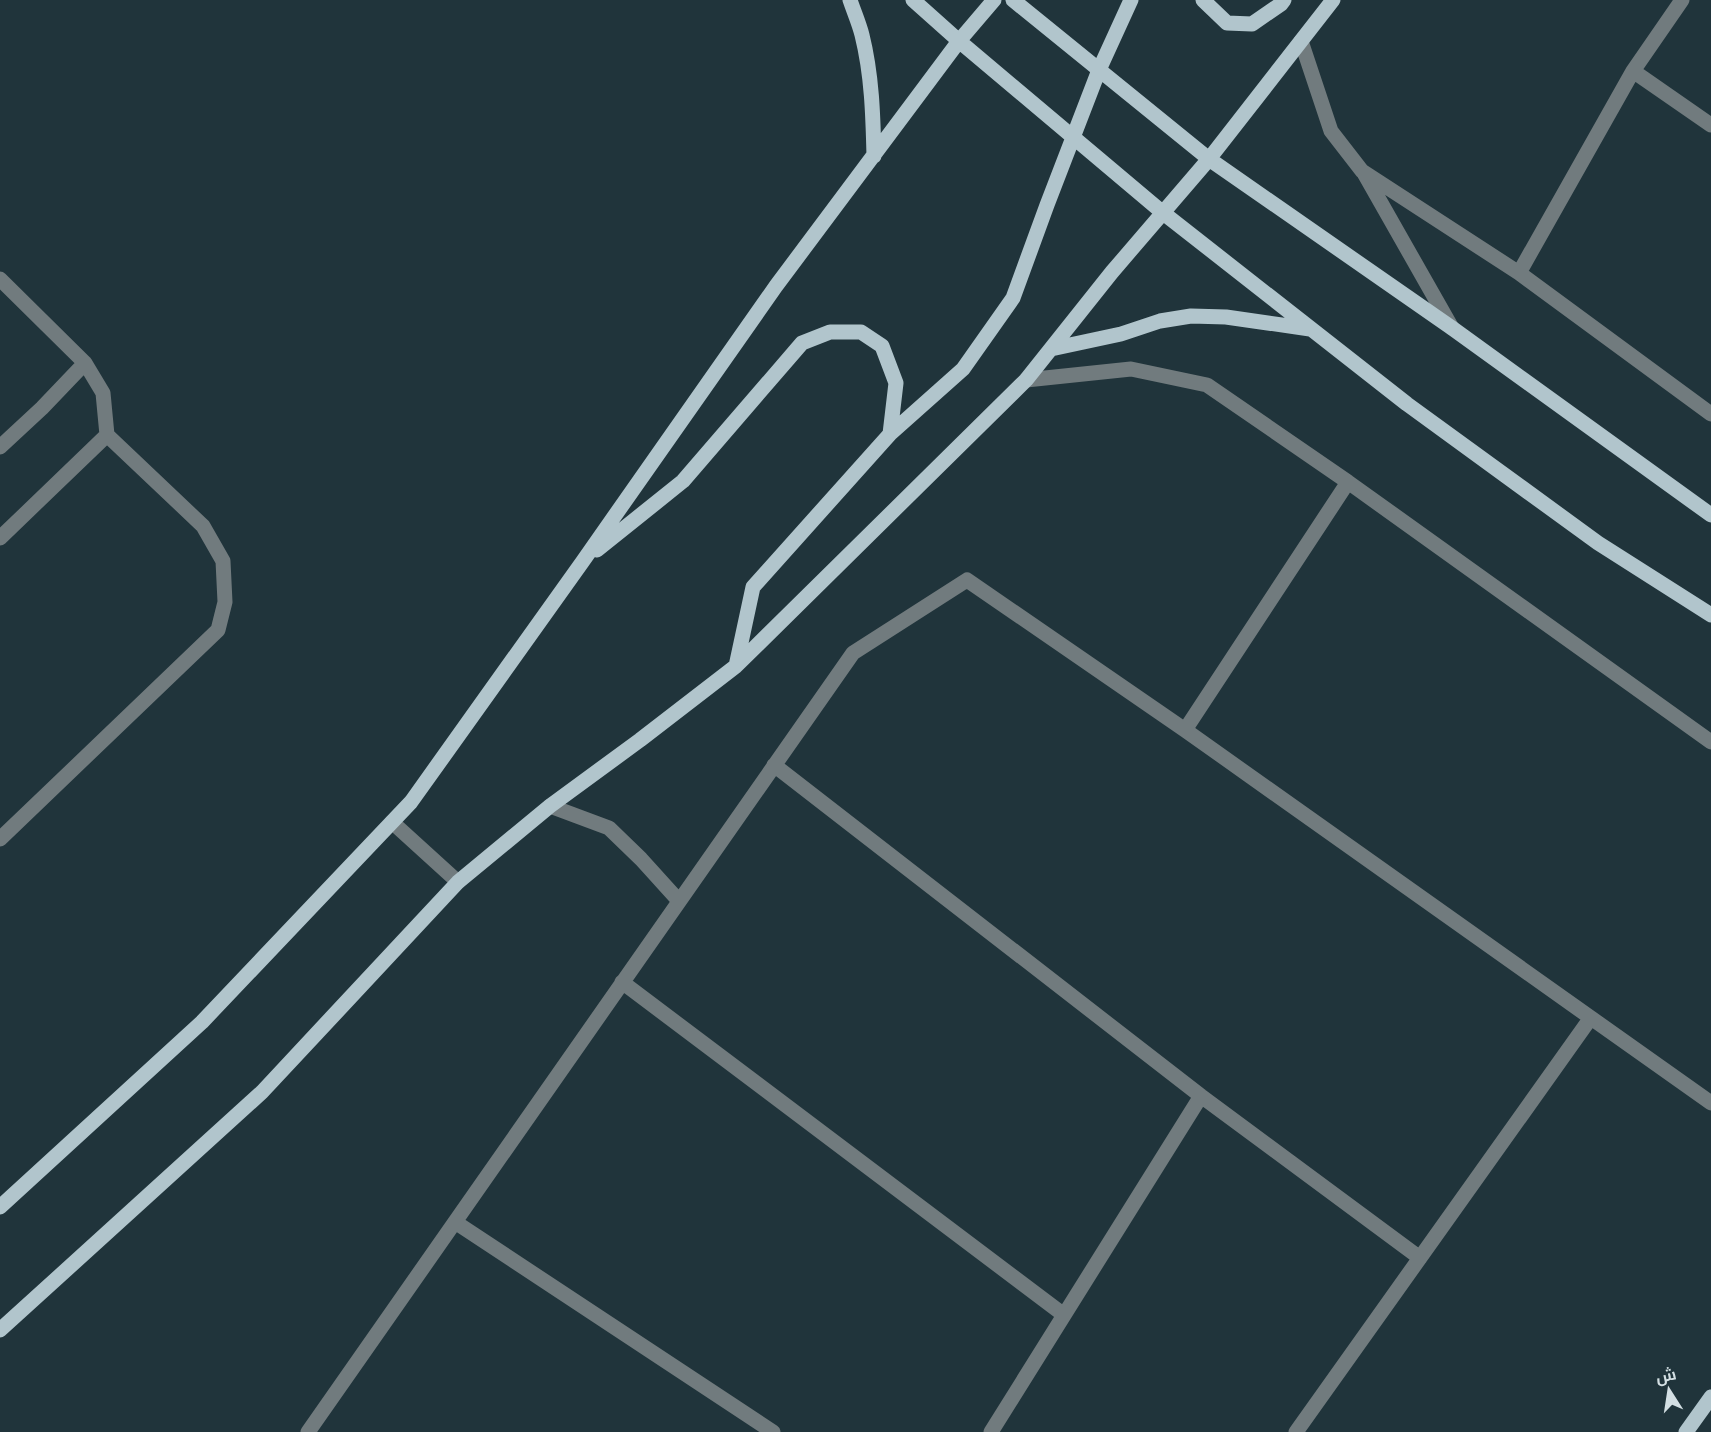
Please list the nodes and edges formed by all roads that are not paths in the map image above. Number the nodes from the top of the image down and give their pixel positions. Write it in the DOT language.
graph roads {
  1 [pos="850,0"];
  2 [pos="913,0"];
  3 [pos="994,0"];
  4 [pos="1013,0"];
  5 [pos="1131,0"];
  6 [pos="1203,0"];
  7 [pos="1284,0"];
  8 [pos="1332,0"];
  9 [pos="1682,0"];
  10 [pos="959,41"];
  11 [pos="1300,41"];
  12 [pos="1099,70"];
  13 [pos="1633,71"];
  14 [pos="1711,125"];
  15 [pos="1073,138"];
  16 [pos="874,156"];
  17 [pos="1209,159"];
  18 [pos="1362,171"];
  19 [pos="1162,212"];
  20 [pos="1520,273"];
  21 [pos="0,279"];
  22 [pos="1452,328"];
  23 [pos="1313,330"];
  24 [pos="1051,349"];
  25 [pos="85,363"];
  26 [pos="1026,380"];
  27 [pos="1711,414"];
  28 [pos="890,434"];
  29 [pos="107,435"];
  30 [pos="0,447"];
  31 [pos="1348,482"];
  32 [pos="1711,515"];
  33 [pos="0,538"];
  34 [pos="583,561"];
  35 [pos="1711,615"];
  36 [pos="736,666"];
  37 [pos="1185,730"];
  38 [pos="1711,742"];
  39 [pos="774,765"];
  40 [pos="550,806"];
  41 [pos="392,822"];
  42 [pos="0,839"];
  43 [pos="458,882"];
  44 [pos="679,901"];
  45 [pos="622,982"];
  46 [pos="1590,1019"];
  47 [pos="1201,1096"];
  48 [pos="1711,1103"];
  49 [pos="0,1207"];
  50 [pos="455,1222"];
  51 [pos="1420,1258"];
  52 [pos="1064,1315"];
  53 [pos="0,1330"];
  54 [pos="1711,1396"];
  55 [pos="308,1432"];
  56 [pos="773,1432"];
  57 [pos="991,1432"];
  58 [pos="1296,1432"];
  59 [pos="1686,1432"];
  1 -- 16 [label="main road"];
  2 -- 10 [label="main road"];
  3 -- 10 [label="main road"];
  4 -- 12 [label="main road"];
  5 -- 12 [label="main road"];
  6 -- 7 [label="main road"];
  8 -- 11 [label="main road"];
  9 -- 13 [label="street"];
  10 -- 15 [label="main road"];
  10 -- 16 [label="main road"];
  11 -- 17 [label="main road"];
  11 -- 18 [label="street"];
  12 -- 15 [label="main road"];
  12 -- 17 [label="main road"];
  13 -- 14 [label="street"];
  13 -- 20 [label="street"];
  15 -- 19 [label="main road"];
  15 -- 28 [label="main road"];
  16 -- 34 [label="main road"];
  17 -- 19 [label="main road"];
  17 -- 22 [label="main road"];
  18 -- 20 [label="street"];
  18 -- 22 [label="street"];
  19 -- 23 [label="main road"];
  19 -- 24 [label="main road"];
  20 -- 27 [label="street"];
  21 -- 25 [label="street"];
  22 -- 32 [label="main road"];
  23 -- 24 [label="main road"];
  23 -- 35 [label="main road"];
  24 -- 26 [label="main road"];
  25 -- 29 [label="street"];
  25 -- 30 [label="street"];
  26 -- 31 [label="street"];
  26 -- 36 [label="main road"];
  28 -- 34 [label="main road"];
  28 -- 36 [label="main road"];
  29 -- 33 [label="street"];
  29 -- 42 [label="street"];
  31 -- 37 [label="street"];
  31 -- 38 [label="street"];
  34 -- 41 [label="main road"];
  36 -- 40 [label="main road"];
  37 -- 39 [label="street"];
  37 -- 46 [label="street"];
  39 -- 44 [label="street"];
  39 -- 47 [label="street"];
  40 -- 43 [label="main road"];
  40 -- 44 [label="street"];
  41 -- 43 [label="street"];
  41 -- 49 [label="main road"];
  43 -- 53 [label="main road"];
  44 -- 45 [label="street"];
  45 -- 50 [label="street"];
  45 -- 52 [label="street"];
  46 -- 48 [label="street"];
  46 -- 51 [label="street"];
  47 -- 51 [label="street"];
  47 -- 52 [label="street"];
  50 -- 55 [label="street"];
  50 -- 56 [label="street"];
  51 -- 58 [label="street"];
  52 -- 57 [label="street"];
  54 -- 59 [label="main road"];
}
